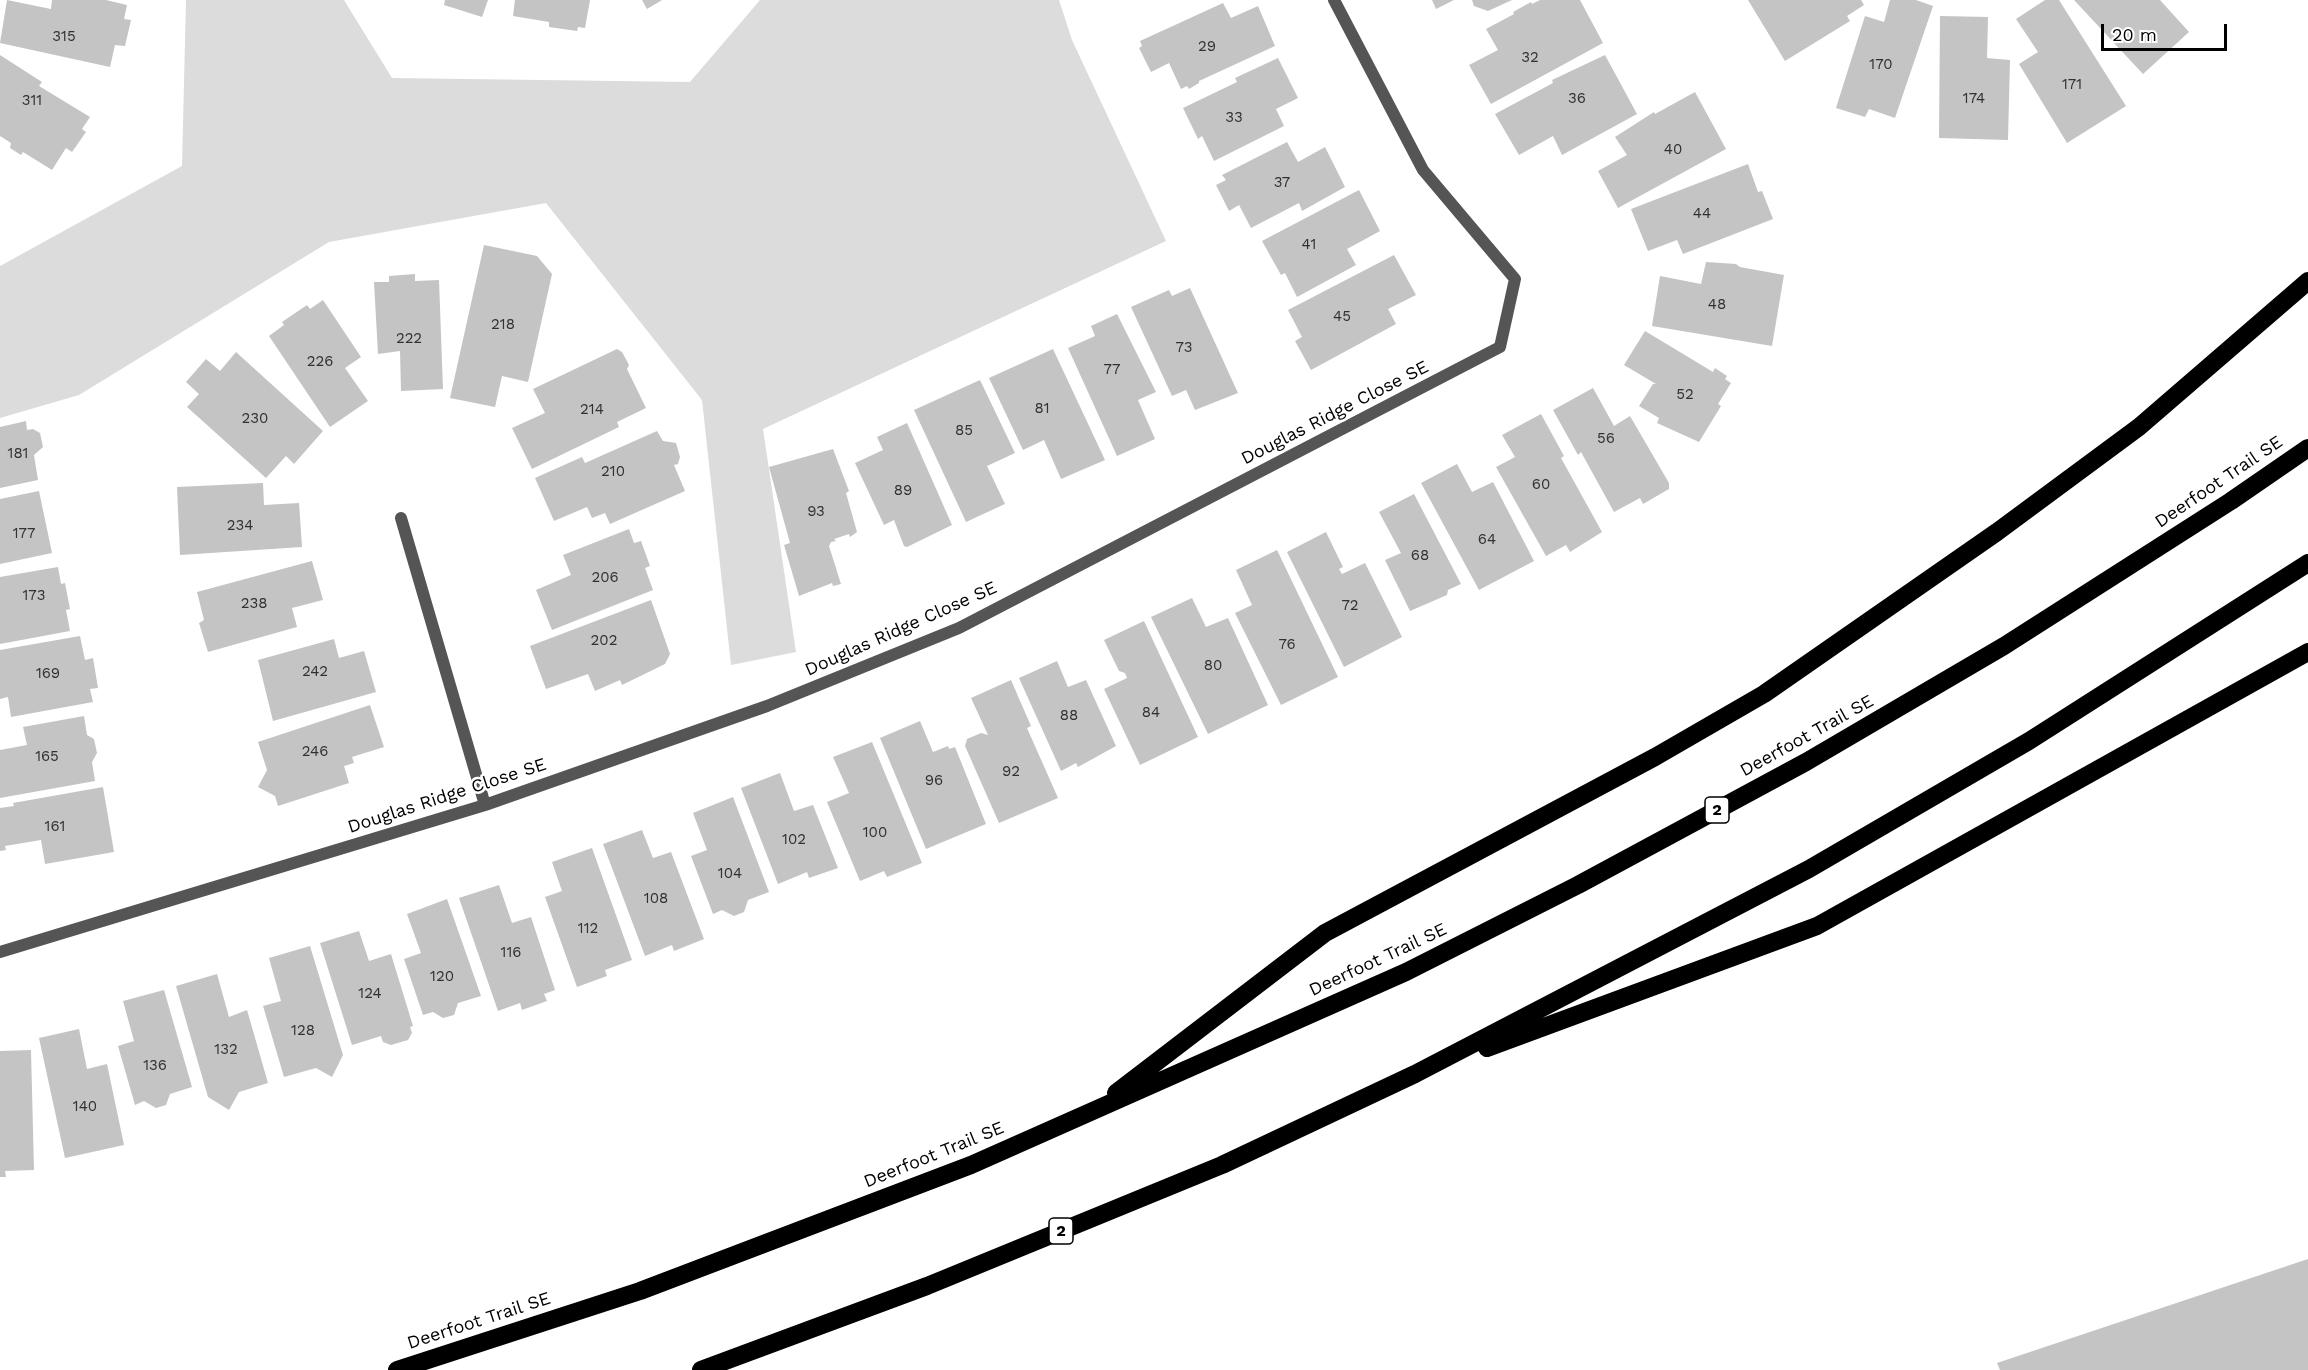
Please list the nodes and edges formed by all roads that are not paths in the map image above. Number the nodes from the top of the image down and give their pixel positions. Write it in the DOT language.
graph roads {
  1 [pos="1334,0"];
  2 [pos="2308,281"];
  3 [pos="2308,448"];
  4 [pos="401,518"];
  5 [pos="2308,563"];
  6 [pos="2308,652"];
  7 [pos="485,805"];
  8 [pos="0,952"];
  9 [pos="1415,1074"];
  10 [pos="1092,1111"];
  11 [pos="397,1370"];
  12 [pos="701,1370"];
  1 -- 7 [label="street, Douglas Ridge Close SE"];
  2 -- 10 [label="highway"];
  3 -- 10 [label="highway, Deerfoot Trail SE / 2"];
  4 -- 7 [label="street"];
  5 -- 9 [label="highway, 2"];
  6 -- 9 [label="highway"];
  7 -- 8 [label="street, Douglas Ridge Close SE"];
  9 -- 12 [label="highway, 2"];
  10 -- 11 [label="highway, Deerfoot Trail SE / 2"];
}
